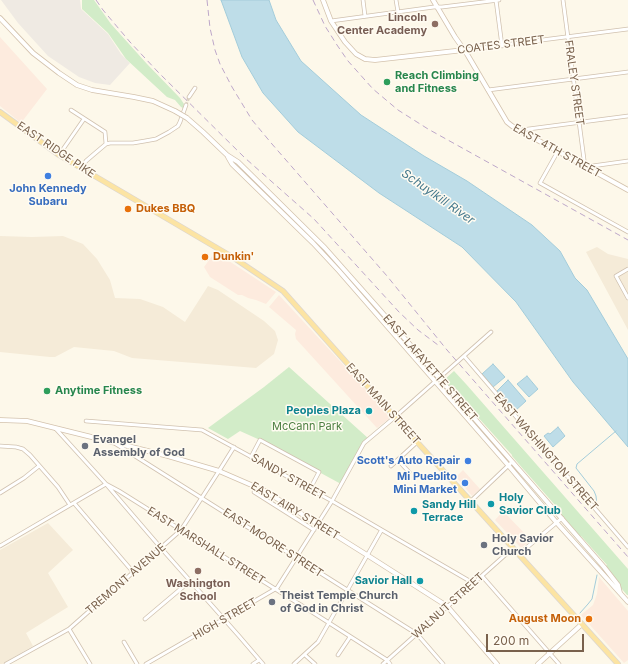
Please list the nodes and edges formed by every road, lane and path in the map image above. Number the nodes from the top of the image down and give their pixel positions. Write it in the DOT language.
graph roads {
  1 [pos="323,0"];
  2 [pos="363,0"];
  3 [pos="396,0"];
  4 [pos="433,0"];
  5 [pos="497,0"];
  6 [pos="563,0"];
  7 [pos="437,7"];
  8 [pos="398,12"];
  9 [pos="365,16"];
  10 [pos="0,18"];
  11 [pos="331,21"];
  12 [pos="628,29"];
  13 [pos="568,37"];
  14 [pos="502,46"];
  15 [pos="464,50"];
  16 [pos="628,72"];
  17 [pos="574,79"];
  18 [pos="195,88"];
  19 [pos="488,90"];
  20 [pos="189,97"];
  21 [pos="186,105"];
  22 [pos="71,110"];
  23 [pos="0,112"];
  24 [pos="628,116"];
  25 [pos="84,119"];
  26 [pos="580,123"];
  27 [pos="520,130"];
  28 [pos="106,144"];
  29 [pos="558,151"];
  30 [pos="59,155"];
  31 [pos="628,161"];
  32 [pos="585,166"];
  33 [pos="82,168"];
  34 [pos="112,186"];
  35 [pos="628,190"];
  36 [pos="628,232"];
  37 [pos="628,268"];
  38 [pos="628,298"];
  39 [pos="491,332"];
  40 [pos="464,356"];
  41 [pos="437,380"];
  42 [pos="395,417"];
  43 [pos="0,420"];
  44 [pos="86,421"];
  45 [pos="54,427"];
  46 [pos="417,442"];
  47 [pos="115,444"];
  48 [pos="0,446"];
  49 [pos="234,447"];
  50 [pos="251,456"];
  51 [pos="398,460"];
  52 [pos="512,462"];
  53 [pos="508,465"];
  54 [pos="40,466"];
  55 [pos="391,466"];
  56 [pos="219,471"];
  57 [pos="409,472"];
  58 [pos="106,484"];
  59 [pos="256,487"];
  60 [pos="310,489"];
  61 [pos="0,493"];
  62 [pos="202,498"];
  63 [pos="332,501"];
  64 [pos="471,501"];
  65 [pos="72,504"];
  66 [pos="308,518"];
  67 [pos="562,518"];
  68 [pos="556,522"];
  69 [pos="304,524"];
  70 [pos="318,524"];
  71 [pos="181,530"];
  72 [pos="314,530"];
  73 [pos="381,530"];
  74 [pos="0,546"];
  75 [pos="628,547"];
  76 [pos="160,548"];
  77 [pos="513,548"];
  78 [pos="519,554"];
  79 [pos="367,555"];
  80 [pos="296,558"];
  81 [pos="133,572"];
  82 [pos="482,576"];
  83 [pos="190,581"];
  84 [pos="474,583"];
  85 [pos="275,590"];
  86 [pos="347,590"];
  87 [pos="620,593"];
  88 [pos="628,602"];
  89 [pos="447,606"];
  90 [pos="145,619"];
  91 [pos="224,620"];
  92 [pos="329,624"];
  93 [pos="582,624"];
  94 [pos="69,629"];
  95 [pos="417,634"];
  96 [pos="350,637"];
  97 [pos="124,642"];
  98 [pos="550,653"];
  99 [pos="305,655"];
  100 [pos="338,655"];
  101 [pos="259,660"];
  102 [pos="387,660"];
  103 [pos="6,664"];
  104 [pos="90,664"];
  105 [pos="137,664"];
  106 [pos="146,664"];
  107 [pos="253,664"];
  108 [pos="263,664"];
  109 [pos="294,664"];
  110 [pos="315,664"];
  111 [pos="383,664"];
  112 [pos="390,664"];
  113 [pos="443,664"];
  114 [pos="497,664"];
  115 [pos="538,664"];
  116 [pos="559,664"];
  117 [pos="618,664"];
  1 -- 11 [label="street"];
  2 -- 9 [label="street"];
  3 -- 8 [label="street"];
  4 -- 7 [label="street, EAST 4TH STREET"];
  5 -- 7 [label="street"];
  5 -- 14 [label="street"];
  6 -- 13 [label="street, FRALEY STREET"];
  7 -- 8 [label="street"];
  7 -- 15 [label="street, EAST 4TH STREET"];
  8 -- 9 [label="street"];
  9 -- 11 [label="street"];
  10 -- 41 [label="street, EAST LAFAYETTE STREET, bridge"];
  11 -- 15 [label="street, COATES STREET"];
  12 -- 13 [label="street, COATES STREET"];
  13 -- 14 [label="street, COATES STREET"];
  13 -- 17 [label="street, FRALEY STREET"];
  14 -- 15 [label="street, COATES STREET"];
  15 -- 19 [label="street, EAST 4TH STREET"];
  16 -- 17 [label="street"];
  17 -- 19 [label="street"];
  17 -- 26 [label="street, FRALEY STREET"];
  18 -- 20 [label="street"];
  19 -- 27 [label="street, EAST 4TH STREET"];
  21 -- 28 [label="street"];
  22 -- 25 [label="street"];
  23 -- 30 [label="main road, EAST RIDGE PIKE"];
  24 -- 26 [label="street"];
  25 -- 28 [label="street"];
  25 -- 30 [label="street"];
  26 -- 27 [label="street"];
  26 -- 32 [label="street, FRALEY STREET"];
  27 -- 29 [label="street, EAST 4TH STREET"];
  28 -- 33 [label="street"];
  29 -- 32 [label="street, EAST 4TH STREET"];
  29 -- 36 [label="street"];
  30 -- 33 [label="main road, EAST RIDGE PIKE"];
  31 -- 32 [label="street"];
  32 -- 35 [label="street, EAST 4TH STREET"];
  33 -- 34 [label="main road, EAST RIDGE PIKE"];
  34 -- 42 [label="main road, EAST MAIN STREET"];
  37 -- 38 [label="street"];
  39 -- 40 [label="street, HIGH STREET"];
  40 -- 41 [label="street, HIGH STREET"];
  40 -- 75 [label="street, EAST WASHINGTON STREET"];
  41 -- 42 [label="street, HIGH STREET"];
  41 -- 52 [label="street, EAST LAFAYETTE STREET"];
  41 -- 53 [label="street, EAST LAFAYETTE STREET"];
  42 -- 46 [label="main road, EAST MAIN STREET"];
  42 -- 63 [label="street, HIGH STREET"];
  43 -- 45 [label="street"];
  44 -- 49 [label="street, SANDY STREET"];
  45 -- 47 [label="street, EAST AIRY STREET"];
  45 -- 58 [label="street, EAST MARSHALL STREET"];
  46 -- 51 [label="street"];
  46 -- 64 [label="main road, EAST MAIN STREET"];
  47 -- 56 [label="street, EAST AIRY STREET"];
  47 -- 62 [label="street, EAST MOORE STREET"];
  48 -- 54 [label="street"];
  49 -- 50 [label="street, SANDY STREET"];
  49 -- 56 [label="street, TREMONT AVENUE"];
  50 -- 60 [label="street, SANDY STREET"];
  50 -- 60 [label="street"];
  51 -- 55 [label="street"];
  51 -- 57 [label="street"];
  52 -- 53 [label="street"];
  52 -- 67 [label="street, EAST LAFAYETTE STREET"];
  53 -- 64 [label="street"];
  53 -- 68 [label="street, EAST LAFAYETTE STREET"];
  54 -- 61 [label="street"];
  54 -- 65 [label="street"];
  56 -- 59 [label="street, EAST AIRY STREET"];
  56 -- 62 [label="street, TREMONT AVENUE"];
  58 -- 65 [label="street"];
  58 -- 71 [label="street, EAST MARSHALL STREET"];
  58 -- 76 [label="street"];
  59 -- 66 [label="street, EAST AIRY STREET"];
  59 -- 69 [label="street"];
  60 -- 63 [label="street, SANDY STREET"];
  62 -- 71 [label="street, TREMONT AVENUE"];
  62 -- 80 [label="street, EAST MOORE STREET"];
  63 -- 70 [label="street, HIGH STREET"];
  63 -- 73 [label="street, SANDY STREET"];
  64 -- 77 [label="main road, EAST MAIN STREET"];
  65 -- 74 [label="street"];
  65 -- 81 [label="street"];
  66 -- 69 [label="street"];
  66 -- 70 [label="street, EAST AIRY STREET"];
  67 -- 68 [label="street"];
  67 -- 87 [label="street, EAST LAFAYETTE STREET"];
  68 -- 78 [label="street"];
  68 -- 87 [label="street, EAST LAFAYETTE STREET"];
  69 -- 72 [label="street"];
  70 -- 72 [label="street, HIGH STREET"];
  70 -- 79 [label="street, EAST AIRY STREET"];
  71 -- 76 [label="street, TREMONT AVENUE"];
  71 -- 85 [label="street, EAST MARSHALL STREET"];
  72 -- 80 [label="street, HIGH STREET"];
  73 -- 79 [label="street"];
  73 -- 84 [label="street, SANDY STREET"];
  76 -- 81 [label="street, TREMONT AVENUE"];
  76 -- 83 [label="street"];
  77 -- 78 [label="main road, EAST MAIN STREET"];
  77 -- 82 [label="street, WALNUT STREET"];
  78 -- 93 [label="main road, EAST MAIN STREET"];
  79 -- 86 [label="street"];
  79 -- 89 [label="street, EAST AIRY STREET"];
  80 -- 85 [label="street, HIGH STREET"];
  80 -- 86 [label="street, EAST MOORE STREET"];
  81 -- 94 [label="street, TREMONT AVENUE"];
  82 -- 84 [label="street, WALNUT STREET"];
  82 -- 98 [label="street"];
  83 -- 90 [label="street"];
  83 -- 91 [label="street"];
  84 -- 89 [label="street, WALNUT STREET"];
  85 -- 91 [label="street, HIGH STREET"];
  85 -- 92 [label="street, EAST MARSHALL STREET"];
  86 -- 92 [label="street"];
  86 -- 95 [label="street, EAST MOORE STREET"];
  87 -- 88 [label="street, EAST LAFAYETTE STREET"];
  89 -- 95 [label="street, WALNUT STREET"];
  89 -- 114 [label="street, EAST AIRY STREET"];
  91 -- 101 [label="street"];
  91 -- 106 [label="street, HIGH STREET"];
  92 -- 96 [label="street, EAST MARSHALL STREET"];
  92 -- 99 [label="street"];
  93 -- 98 [label="street"];
  93 -- 117 [label="main road, EAST MAIN STREET"];
  94 -- 103 [label="street, TREMONT AVENUE"];
  94 -- 104 [label="street"];
  95 -- 102 [label="street, WALNUT STREET"];
  95 -- 113 [label="street, EAST MOORE STREET"];
  96 -- 100 [label="street"];
  96 -- 102 [label="street, EAST MARSHALL STREET"];
  97 -- 105 [label="street"];
  98 -- 115 [label="street"];
  98 -- 116 [label="street"];
  99 -- 109 [label="street"];
  99 -- 110 [label="street"];
  101 -- 107 [label="street"];
  101 -- 108 [label="street"];
  102 -- 111 [label="street, WALNUT STREET"];
  102 -- 112 [label="street, EAST MARSHALL STREET"];
}
